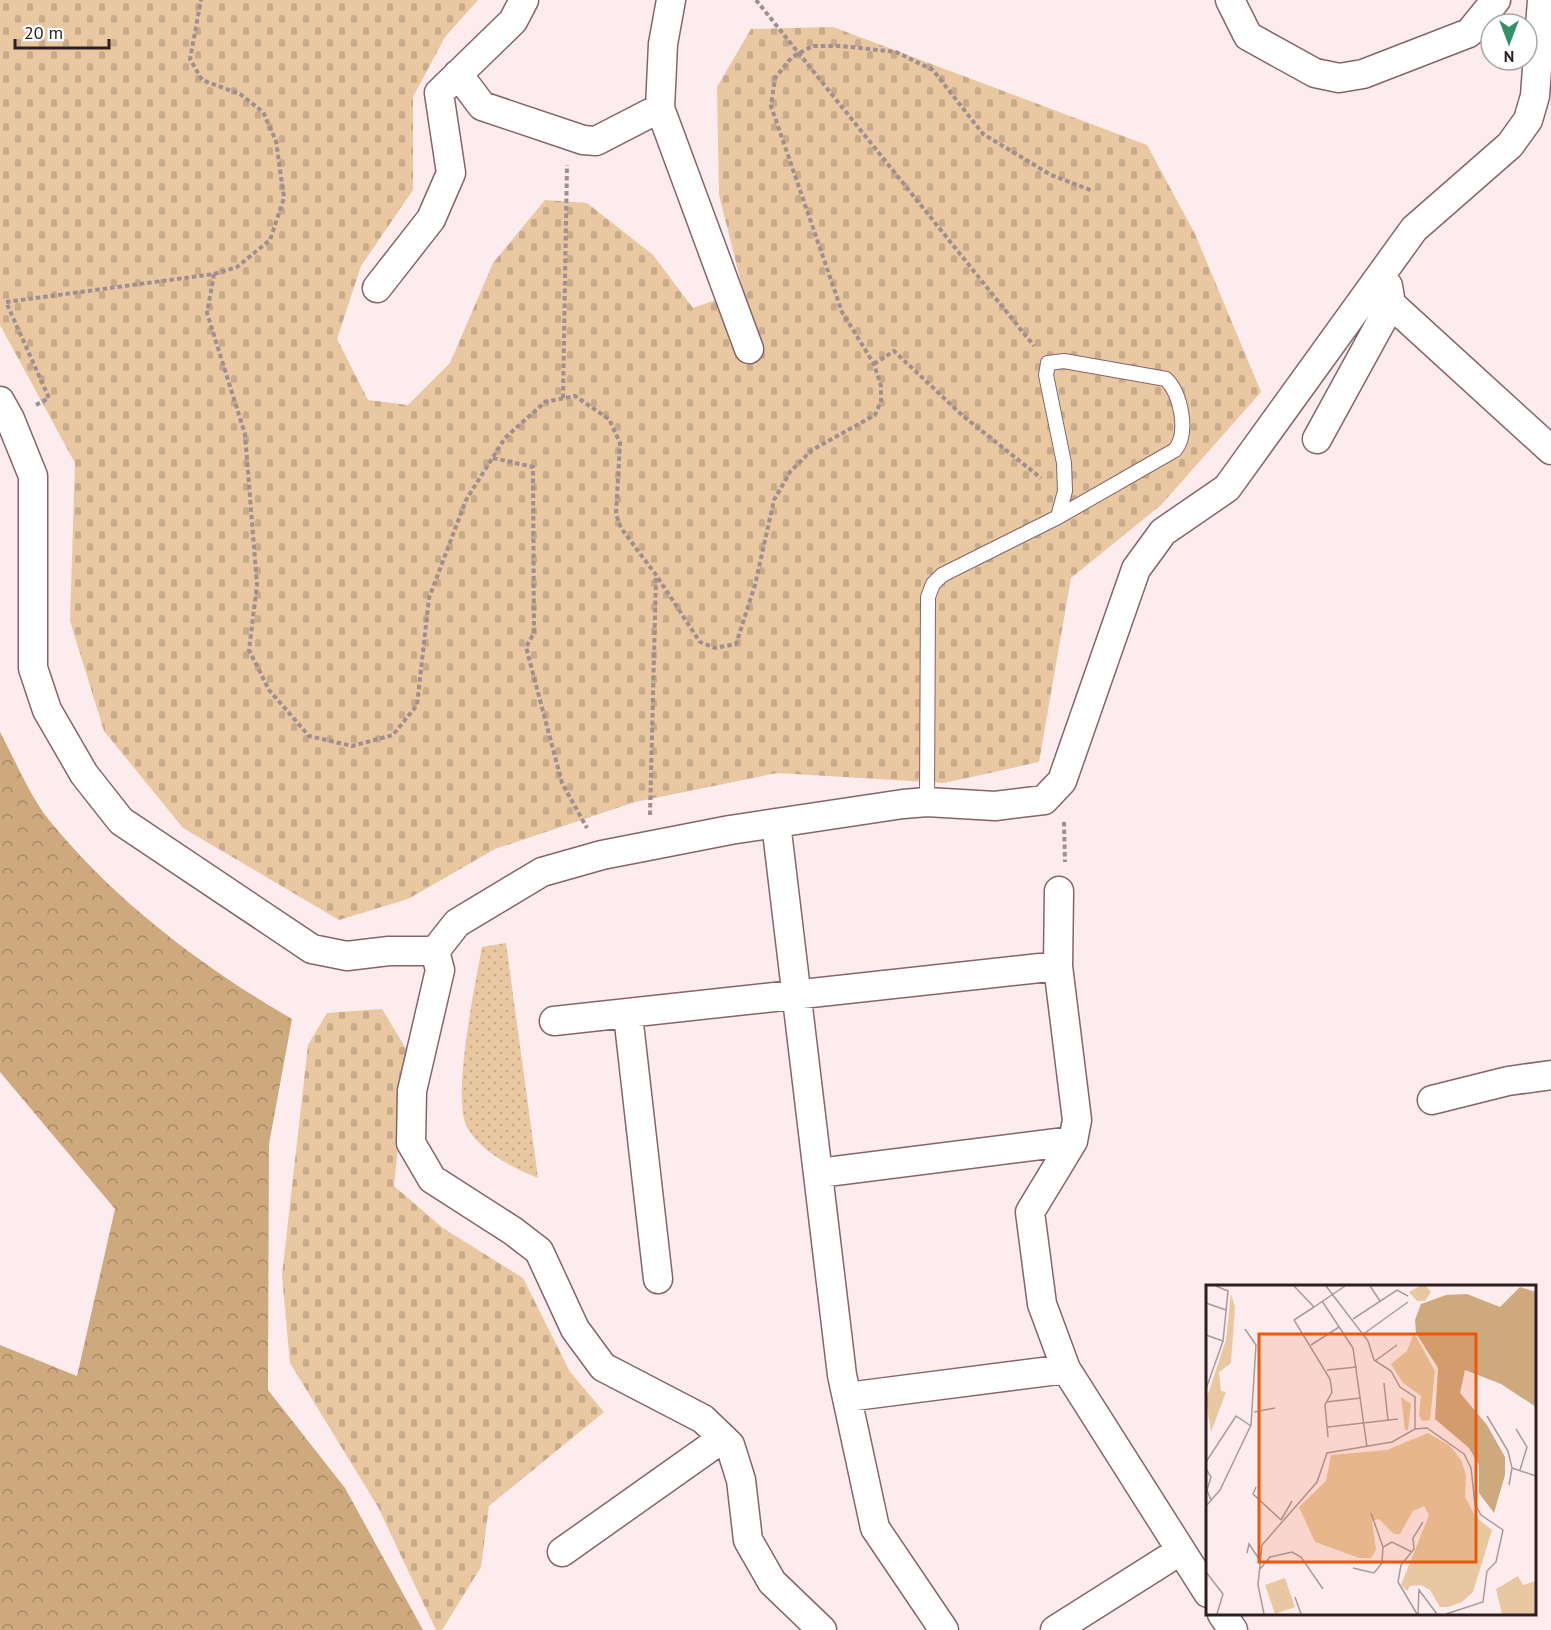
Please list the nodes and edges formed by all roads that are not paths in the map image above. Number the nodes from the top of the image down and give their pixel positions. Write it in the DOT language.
graph roads {
  1 [pos="524,0"];
  2 [pos="671,0"];
  3 [pos="1230,0"];
  4 [pos="1496,0"];
  5 [pos="1545,14"];
  6 [pos="458,74"];
  7 [pos="660,108"];
  8 [pos="1386,267"];
  9 [pos="377,288"];
  10 [pos="1391,304"];
  11 [pos="749,349"];
  12 [pos="5,410"];
  13 [pos="1317,439"];
  14 [pos="1551,450"];
  15 [pos="1058,517"];
  16 [pos="927,802"];
  17 [pos="776,823"];
  18 [pos="1059,891"];
  19 [pos="435,951"];
  20 [pos="1058,966"];
  21 [pos="798,993"];
  22 [pos="628,1015"];
  23 [pos="554,1022"];
  24 [pos="1551,1075"];
  25 [pos="1432,1100"];
  26 [pos="1073,1141"];
  27 [pos="819,1173"];
  28 [pos="658,1279"];
  29 [pos="1066,1369"];
  30 [pos="847,1396"];
  31 [pos="723,1438"];
  32 [pos="1180,1551"];
  33 [pos="562,1552"];
  34 [pos="1206,1590"];
  35 [pos="1223,1615"];
  36 [pos="815,1628"];
  37 [pos="944,1630"];
  38 [pos="1055,1630"];
  39 [pos="1233,1630"];
  1 -- 6 [label="street"];
  2 -- 7 [label="street"];
  3 -- 4 [label="street"];
  5 -- 8 [label="street"];
  6 -- 7 [label="street"];
  6 -- 9 [label="street"];
  7 -- 11 [label="street"];
  8 -- 10 [label="street"];
  8 -- 16 [label="street"];
  10 -- 13 [label="street"];
  10 -- 14 [label="street"];
  12 -- 19 [label="street"];
  15 -- 15 [label="lane"];
  15 -- 16 [label="lane"];
  16 -- 17 [label="street"];
  17 -- 19 [label="street"];
  17 -- 21 [label="street"];
  18 -- 20 [label="street"];
  19 -- 31 [label="street"];
  20 -- 21 [label="street"];
  20 -- 26 [label="street"];
  21 -- 22 [label="street"];
  21 -- 27 [label="street"];
  22 -- 23 [label="street"];
  22 -- 28 [label="street"];
  24 -- 25 [label="street"];
  26 -- 27 [label="street"];
  26 -- 29 [label="street"];
  27 -- 30 [label="street"];
  29 -- 30 [label="street"];
  29 -- 32 [label="street"];
  30 -- 37 [label="street"];
  31 -- 33 [label="street"];
  31 -- 36 [label="street"];
  32 -- 34 [label="street"];
  32 -- 38 [label="street"];
  35 -- 39 [label="street"];
}
